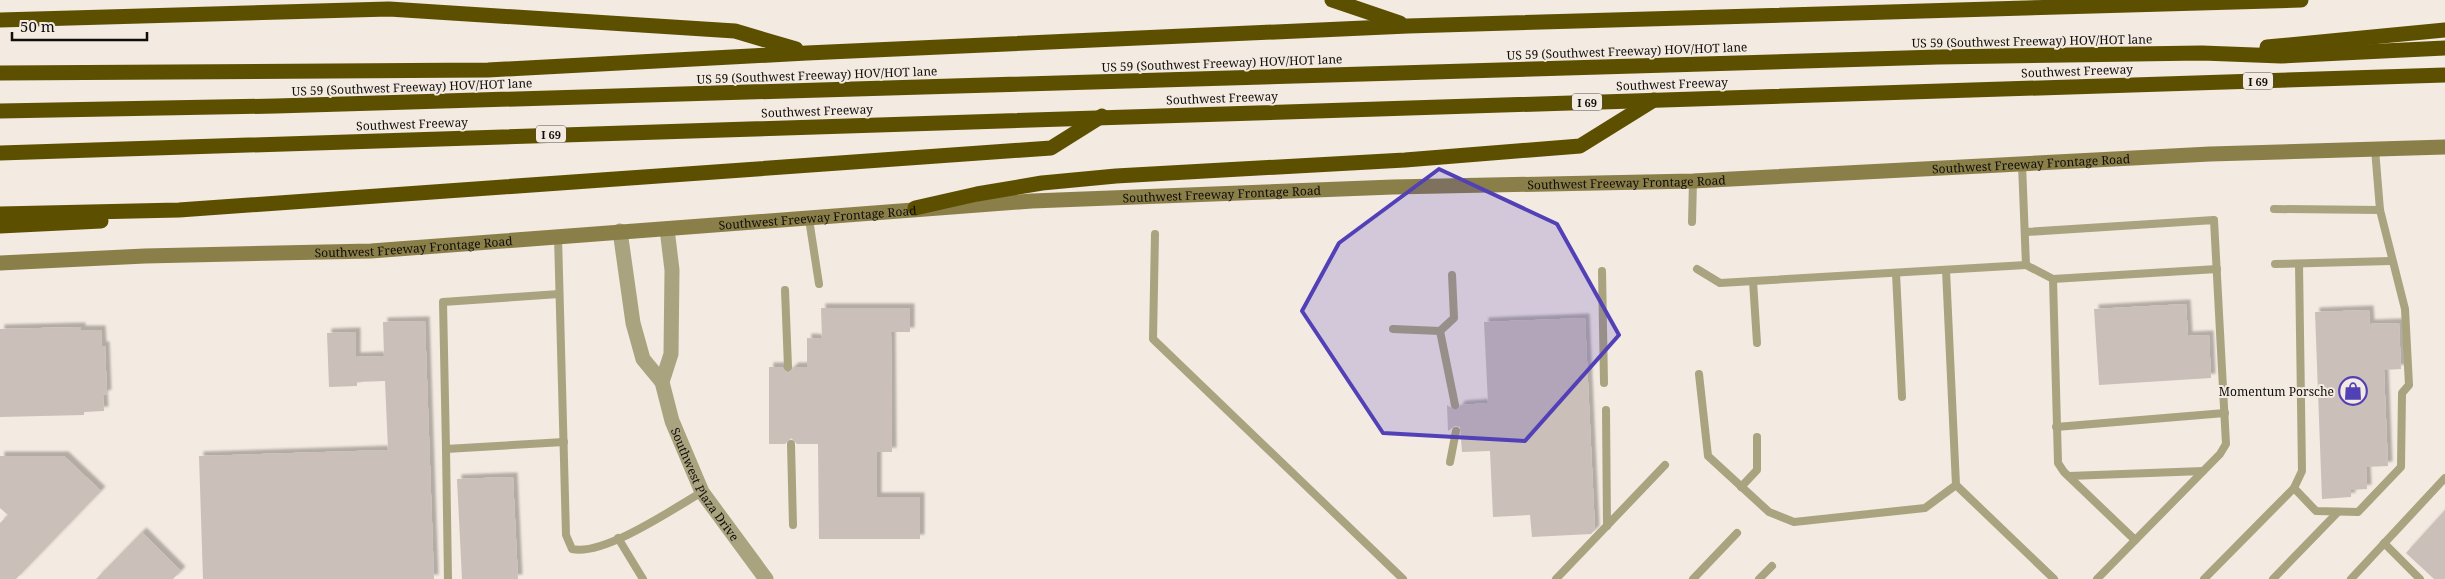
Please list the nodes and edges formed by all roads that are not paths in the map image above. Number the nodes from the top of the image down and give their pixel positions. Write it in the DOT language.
graph roads {
  1 [pos="1332,0"];
  2 [pos="2301,0"];
  3 [pos="0,20"];
  4 [pos="1408,26"];
  5 [pos="2445,30"];
  6 [pos="2445,48"];
  7 [pos="807,52"];
  8 [pos="2202,53"];
  9 [pos="0,73"];
  10 [pos="2445,75"];
  11 [pos="1654,100"];
  12 [pos="0,111"];
  13 [pos="1102,116"];
  14 [pos="2445,147"];
  15 [pos="2375,149"];
  16 [pos="0,153"];
  17 [pos="2022,164"];
  18 [pos="1693,181"];
  19 [pos="915,208"];
  20 [pos="179,210"];
  21 [pos="2274,210"];
  22 [pos="2380,210"];
  23 [pos="0,214"];
  24 [pos="809,219"];
  25 [pos="1692,222"];
  26 [pos="0,226"];
  27 [pos="667,229"];
  28 [pos="620,231"];
  29 [pos="2026,232"];
  30 [pos="1155,234"];
  31 [pos="558,236"];
  32 [pos="2391,261"];
  33 [pos="0,263"];
  34 [pos="2276,264"];
  35 [pos="2299,264"];
  36 [pos="2026,265"];
  37 [pos="1697,269"];
  38 [pos="2217,269"];
  39 [pos="1946,270"];
  40 [pos="1602,271"];
  41 [pos="1896,272"];
  42 [pos="1452,275"];
  43 [pos="2053,279"];
  44 [pos="1753,281"];
  45 [pos="819,284"];
  46 [pos="785,290"];
  47 [pos="559,294"];
  48 [pos="1393,329"];
  49 [pos="1440,330"];
  50 [pos="1757,344"];
  51 [pos="788,367"];
  52 [pos="1699,374"];
  53 [pos="662,382"];
  54 [pos="1604,383"];
  55 [pos="1902,397"];
  56 [pos="1455,405"];
  57 [pos="1606,410"];
  58 [pos="2225,413"];
  59 [pos="2056,427"];
  60 [pos="1456,431"];
  61 [pos="1757,437"];
  62 [pos="564,442"];
  63 [pos="790,444"];
  64 [pos="446,449"];
  65 [pos="1450,462"];
  66 [pos="1665,465"];
  67 [pos="2203,471"];
  68 [pos="2068,476"];
  69 [pos="2445,478"];
  70 [pos="1956,485"];
  71 [pos="1741,488"];
  72 [pos="2294,488"];
  73 [pos="702,492"];
  74 [pos="2338,512"];
  75 [pos="793,525"];
  76 [pos="1607,526"];
  77 [pos="1737,534"];
  78 [pos="618,538"];
  79 [pos="2135,540"];
  80 [pos="2384,543"];
  81 [pos="1772,566"];
  82 [pos="448,579"];
  83 [pos="643,579"];
  84 [pos="766,579"];
  85 [pos="1403,579"];
  86 [pos="1556,579"];
  87 [pos="1693,579"];
  88 [pos="1759,579"];
  89 [pos="2054,579"];
  90 [pos="2097,579"];
  91 [pos="2204,579"];
  92 [pos="2273,579"];
  93 [pos="2351,579"];
  94 [pos="2420,579"];
  1 -- 4 [label="highway"];
  2 -- 4 [label="highway"];
  3 -- 7 [label="highway"];
  4 -- 7 [label="highway"];
  5 -- 8 [label="highway"];
  6 -- 8 [label="highway, US 59 (Southwest Freeway) HOV/HOT lane"];
  7 -- 9 [label="highway"];
  8 -- 12 [label="highway, US 59 (Southwest Freeway) HOV/HOT lane"];
  10 -- 11 [label="highway, Southwest Freeway / I 69"];
  11 -- 13 [label="highway, Southwest Freeway / I 69"];
  11 -- 19 [label="highway"];
  13 -- 16 [label="highway, Southwest Freeway / I 69"];
  13 -- 20 [label="highway"];
  14 -- 15 [label="main road, Southwest Freeway Frontage Road"];
  15 -- 17 [label="main road, Southwest Freeway Frontage Road"];
  15 -- 22 [label="lane"];
  17 -- 18 [label="main road, Southwest Freeway Frontage Road"];
  17 -- 29 [label="lane"];
  18 -- 19 [label="main road, Southwest Freeway Frontage Road"];
  18 -- 25 [label="lane"];
  19 -- 24 [label="main road, Southwest Freeway Frontage Road"];
  20 -- 23 [label="highway"];
  20 -- 26 [label="highway"];
  21 -- 22 [label="lane"];
  22 -- 32 [label="lane"];
  24 -- 27 [label="main road, Southwest Freeway Frontage Road"];
  24 -- 45 [label="lane"];
  27 -- 28 [label="main road, Southwest Freeway Frontage Road"];
  27 -- 53 [label="street"];
  28 -- 31 [label="main road, Southwest Freeway Frontage Road"];
  28 -- 53 [label="street, Southwest Plaza Drive"];
  29 -- 36 [label="lane"];
  29 -- 38 [label="lane"];
  30 -- 85 [label="lane"];
  31 -- 33 [label="main road, Southwest Freeway Frontage Road"];
  31 -- 47 [label="lane"];
  32 -- 35 [label="lane"];
  32 -- 74 [label="lane"];
  34 -- 35 [label="lane"];
  35 -- 72 [label="lane"];
  36 -- 39 [label="lane"];
  36 -- 43 [label="lane"];
  37 -- 44 [label="lane"];
  38 -- 43 [label="lane"];
  38 -- 58 [label="lane"];
  39 -- 41 [label="lane"];
  39 -- 70 [label="lane"];
  40 -- 54 [label="lane"];
  41 -- 44 [label="lane"];
  41 -- 55 [label="lane"];
  42 -- 49 [label="lane"];
  43 -- 59 [label="lane"];
  44 -- 50 [label="lane"];
  46 -- 51 [label="lane"];
  47 -- 62 [label="lane"];
  47 -- 64 [label="lane"];
  48 -- 49 [label="lane"];
  49 -- 56 [label="lane"];
  52 -- 71 [label="lane"];
  53 -- 73 [label="street, Southwest Plaza Drive"];
  57 -- 76 [label="lane"];
  58 -- 59 [label="lane"];
  58 -- 67 [label="lane"];
  59 -- 68 [label="lane"];
  60 -- 65 [label="lane"];
  61 -- 71 [label="lane"];
  62 -- 64 [label="lane"];
  62 -- 78 [label="lane"];
  63 -- 75 [label="lane"];
  64 -- 82 [label="lane"];
  66 -- 76 [label="lane"];
  67 -- 68 [label="lane"];
  67 -- 79 [label="lane"];
  68 -- 79 [label="lane"];
  69 -- 80 [label="lane"];
  70 -- 71 [label="lane"];
  70 -- 89 [label="lane"];
  72 -- 74 [label="lane"];
  72 -- 91 [label="lane"];
  73 -- 78 [label="lane"];
  73 -- 84 [label="street, Southwest Plaza Drive"];
  74 -- 92 [label="lane"];
  76 -- 86 [label="lane"];
  77 -- 87 [label="lane"];
  78 -- 83 [label="lane"];
  79 -- 90 [label="lane"];
  80 -- 93 [label="lane"];
  80 -- 94 [label="lane"];
  81 -- 88 [label="lane"];
}
